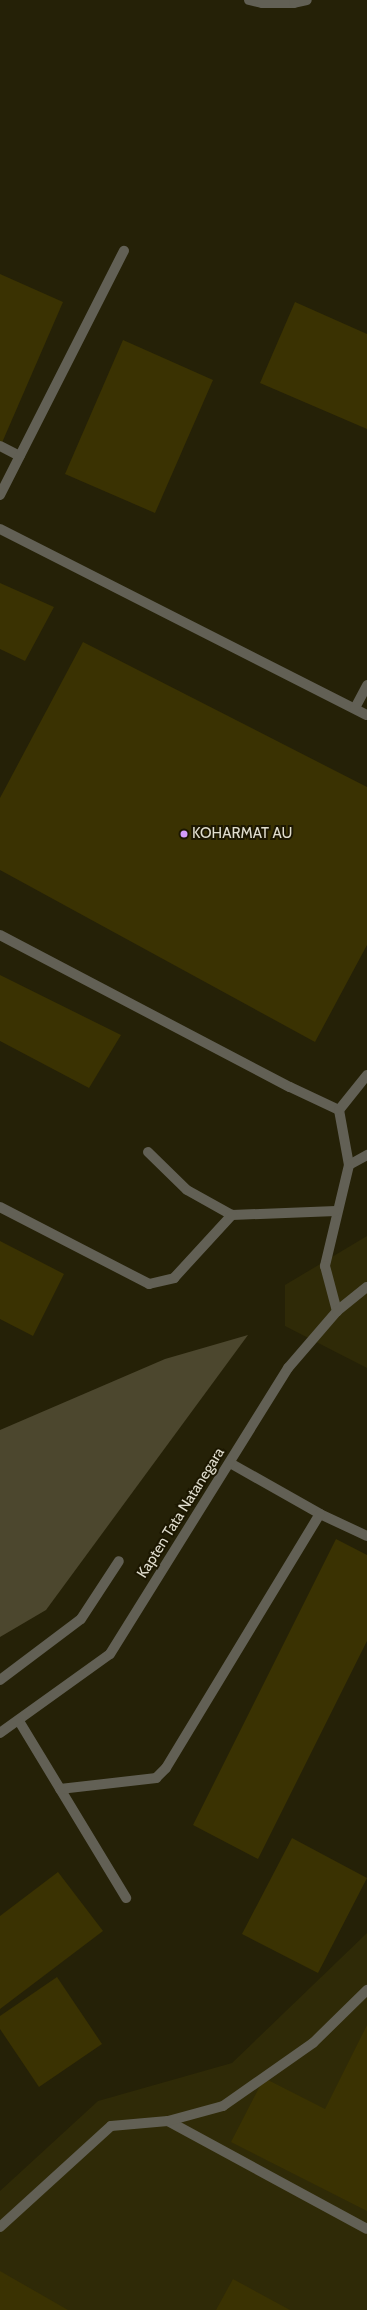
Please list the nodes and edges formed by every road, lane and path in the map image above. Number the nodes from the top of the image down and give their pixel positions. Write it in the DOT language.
graph roads {
  1 [pos="249,0"];
  2 [pos="307,0"];
  3 [pos="124,251"];
  4 [pos="0,446"];
  5 [pos="20,456"];
  6 [pos="0,495"];
  7 [pos="0,529"];
  8 [pos="367,685"];
  9 [pos="355,708"];
  10 [pos="367,715"];
  11 [pos="0,935"];
  12 [pos="367,1075"];
  13 [pos="339,1110"];
  14 [pos="148,1152"];
  15 [pos="367,1154"];
  16 [pos="349,1165"];
  17 [pos="0,1207"];
  18 [pos="336,1211"];
  19 [pos="232,1215"];
  20 [pos="367,1287"];
  21 [pos="337,1311"];
  22 [pos="230,1463"];
  23 [pos="320,1514"];
  24 [pos="367,1536"];
  25 [pos="119,1560"];
  26 [pos="0,1680"];
  27 [pos="19,1721"];
  28 [pos="0,1733"];
  29 [pos="60,1789"];
  30 [pos="126,1898"];
  31 [pos="367,1990"];
  32 [pos="168,2120"];
  33 [pos="0,2226"];
  34 [pos="367,2229"];
  1 -- 2 [label="street"];
  3 -- 5 [label="street"];
  4 -- 5 [label="street"];
  5 -- 6 [label="street"];
  7 -- 9 [label="street"];
  8 -- 9 [label="street"];
  9 -- 10 [label="street"];
  11 -- 13 [label="street"];
  12 -- 13 [label="street"];
  13 -- 16 [label="street"];
  14 -- 19 [label="street"];
  15 -- 16 [label="street"];
  16 -- 18 [label="street"];
  17 -- 19 [label="street"];
  18 -- 19 [label="street"];
  18 -- 21 [label="street"];
  20 -- 21 [label="street, Kapten Tata Natanegara"];
  21 -- 22 [label="street, Kapten Tata Natanegara"];
  22 -- 23 [label="street"];
  22 -- 27 [label="street, Kapten Tata Natanegara"];
  23 -- 24 [label="street"];
  23 -- 29 [label="street"];
  25 -- 26 [label="street"];
  27 -- 28 [label="street, Kapten Tata Natanegara"];
  27 -- 29 [label="street"];
  29 -- 30 [label="street"];
  31 -- 32 [label="street"];
  32 -- 33 [label="street"];
  32 -- 34 [label="street"];
}
